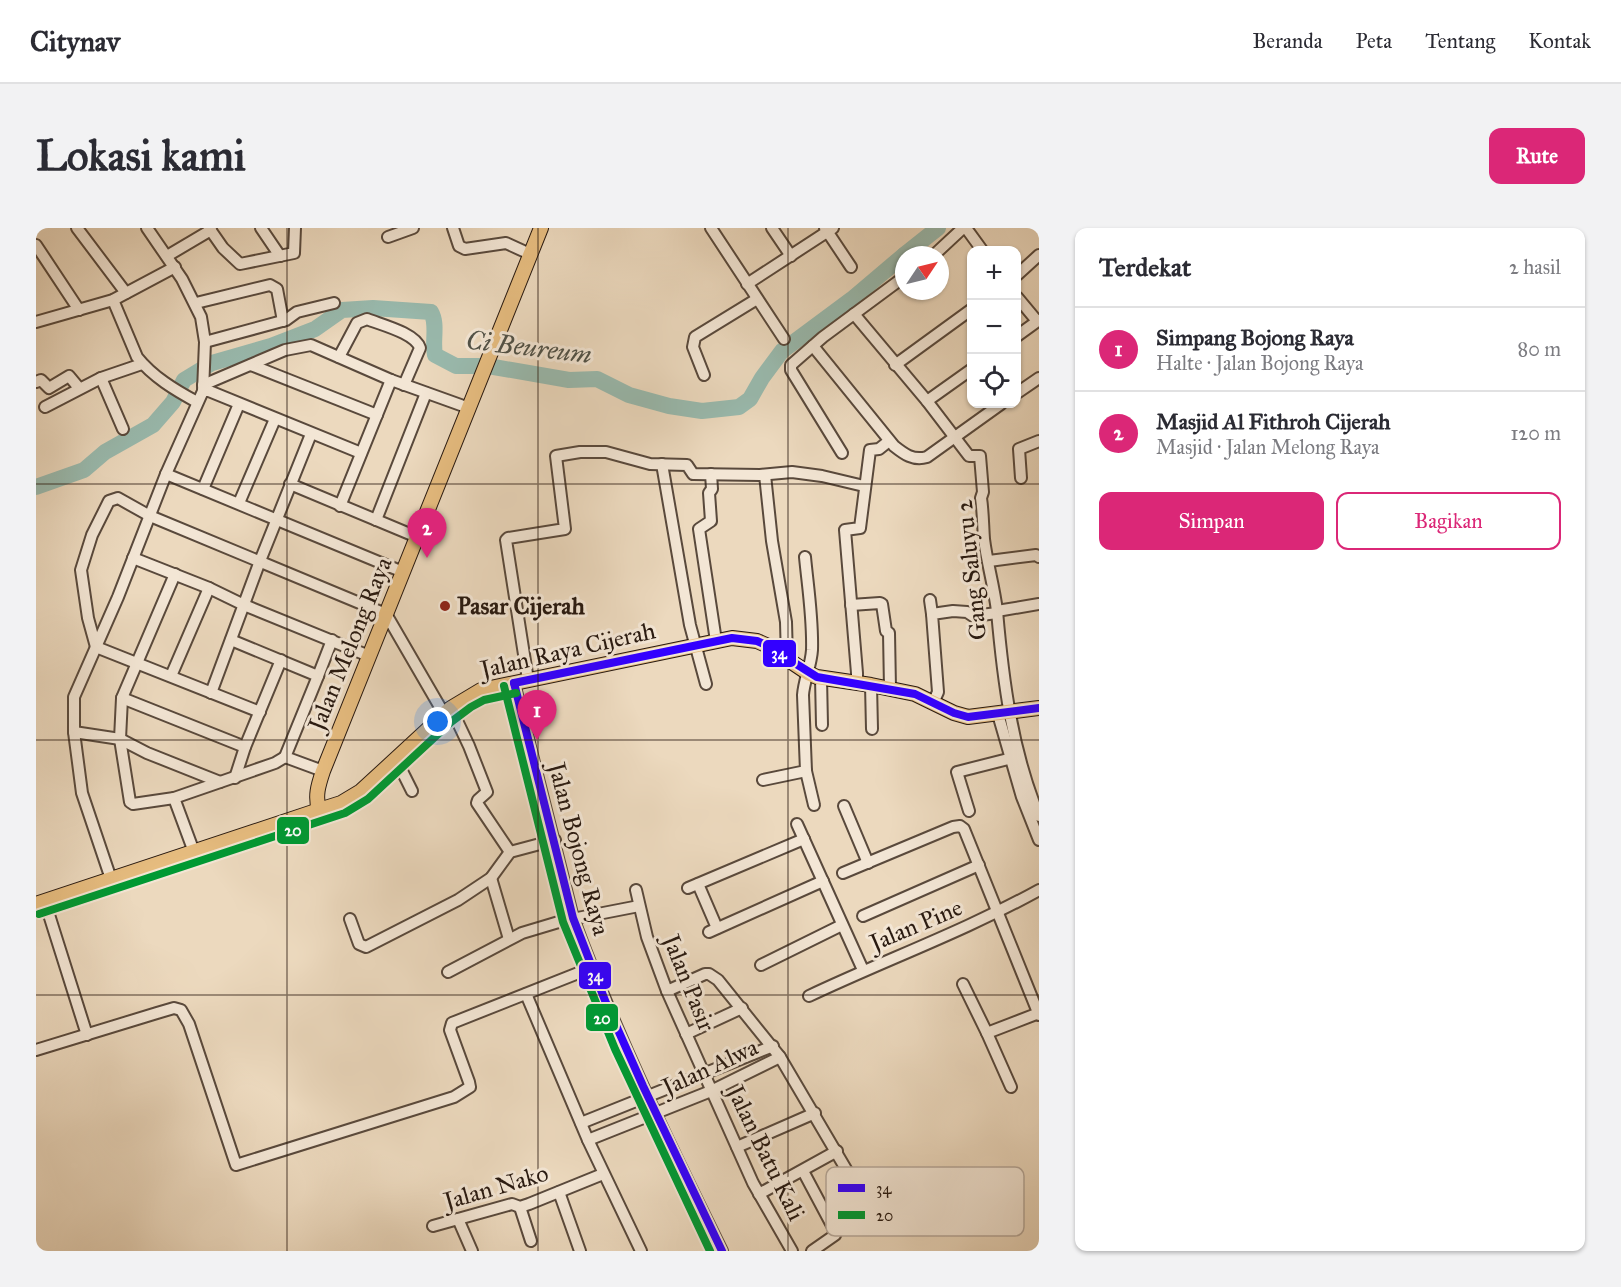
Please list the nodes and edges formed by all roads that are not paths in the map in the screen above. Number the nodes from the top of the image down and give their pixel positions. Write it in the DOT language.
graph roads {
  1 [pos="77,228"];
  2 [pos="147,228"];
  3 [pos="261,228"];
  4 [pos="295,228"];
  5 [pos="413,228"];
  6 [pos="453,228"];
  7 [pos="541,228"];
  8 [pos="725,228"];
  9 [pos="772,228"];
  10 [pos="964,228"];
  11 [pos="210,229"];
  12 [pos="828,229"];
  13 [pos="713,231"];
  14 [pos="388,237"];
  15 [pos="36,245"];
  16 [pos="944,246"];
  17 [pos="979,246"];
  18 [pos="530,254"];
  19 [pos="1039,255"];
  20 [pos="168,256"];
  21 [pos="280,256"];
  22 [pos="791,256"];
  23 [pos="175,267"];
  24 [pos="851,267"];
  25 [pos="1021,271"];
  26 [pos="747,284"];
  27 [pos="895,284"];
  28 [pos="126,294"];
  29 [pos="757,299"];
  30 [pos="113,300"];
  31 [pos="1020,300"];
  32 [pos="195,303"];
  33 [pos="334,303"];
  34 [pos="79,310"];
  35 [pos="967,313"];
  36 [pos="854,314"];
  37 [pos="286,320"];
  38 [pos="1038,320"];
  39 [pos="36,322"];
  40 [pos="1021,333"];
  41 [pos="784,339"];
  42 [pos="205,342"];
  43 [pos="813,346"];
  44 [pos="339,357"];
  45 [pos="142,364"];
  46 [pos="251,365"];
  47 [pos="896,365"];
  48 [pos="967,373"];
  49 [pos="704,375"];
  50 [pos="101,378"];
  51 [pos="1039,378"];
  52 [pos="391,380"];
  53 [pos="36,382"];
  54 [pos="203,384"];
  55 [pos="404,385"];
  56 [pos="1021,387"];
  57 [pos="79,388"];
  58 [pos="426,393"];
  59 [pos="927,401"];
  60 [pos="197,402"];
  61 [pos="239,404"];
  62 [pos="45,407"];
  63 [pos="469,408"];
  64 [pos="996,408"];
  65 [pos="376,415"];
  66 [pos="275,419"];
  67 [pos="123,429"];
  68 [pos="311,434"];
  69 [pos="954,439"];
  70 [pos="890,441"];
  71 [pos="1039,441"];
  72 [pos="361,453"];
  73 [pos="842,453"];
  74 [pos="662,464"];
  75 [pos="166,474"];
  76 [pos="711,474"];
  77 [pos="765,475"];
  78 [pos="1021,478"];
  79 [pos="290,484"];
  80 [pos="864,486"];
  81 [pos="203,489"];
  82 [pos="240,504"];
  83 [pos="340,506"];
  84 [pos="150,516"];
  85 [pos="277,519"];
  86 [pos="376,520"];
  87 [pos="417,537"];
  88 [pos="805,557"];
  89 [pos="1039,557"];
  90 [pos="133,558"];
  91 [pos="260,561"];
  92 [pos="989,561"];
  93 [pos="404,572"];
  94 [pos="175,574"];
  95 [pos="209,588"];
  96 [pos="930,600"];
  97 [pos="1039,604"];
  98 [pos="244,605"];
  99 [pos="851,605"];
  100 [pos="997,612"];
  101 [pos="386,614"];
  102 [pos="932,614"];
  103 [pos="231,640"];
  104 [pos="332,640"];
  105 [pos="716,641"];
  106 [pos="696,645"];
  107 [pos="96,647"];
  108 [pos="369,656"];
  109 [pos="787,659"];
  110 [pos="281,660"];
  111 [pos="136,664"];
  112 [pos="171,676"];
  113 [pos="318,676"];
  114 [pos="815,676"];
  115 [pos="521,681"];
  116 [pos="856,683"];
  117 [pos="706,684"];
  118 [pos="871,685"];
  119 [pos="890,688"];
  120 [pos="211,693"];
  121 [pos="122,698"];
  122 [pos="933,703"];
  123 [pos="1039,708"];
  124 [pos="448,711"];
  125 [pos="260,712"];
  126 [pos="1004,713"];
  127 [pos="822,725"];
  128 [pos="872,729"];
  129 [pos="74,732"];
  130 [pos="120,739"];
  131 [pos="245,747"];
  132 [pos="285,757"];
  133 [pos="1014,757"];
  134 [pos="396,759"];
  135 [pos="323,771"];
  136 [pos="806,771"];
  137 [pos="235,777"];
  138 [pos="764,780"];
  139 [pos="220,782"];
  140 [pos="412,791"];
  141 [pos="174,798"];
  142 [pos="814,805"];
  143 [pos="844,806"];
  144 [pos="319,810"];
  145 [pos="969,811"];
  146 [pos="1039,816"];
  147 [pos="797,825"];
  148 [pos="804,839"];
  149 [pos="555,840"];
  150 [pos="1039,840"];
  151 [pos="194,852"];
  152 [pos="510,852"];
  153 [pos="867,863"];
  154 [pos="979,866"];
  155 [pos="843,873"];
  156 [pos="491,878"];
  157 [pos="111,879"];
  158 [pos="823,881"];
  159 [pos="636,890"];
  160 [pos="1039,890"];
  161 [pos="41,903"];
  162 [pos="639,906"];
  163 [pos="999,913"];
  164 [pos="863,916"];
  165 [pos="573,918"];
  166 [pos="350,919"];
  167 [pos="842,925"];
  168 [pos="509,939"];
  169 [pos="761,965"];
  170 [pos="591,968"];
  171 [pos="863,970"];
  172 [pos="447,972"];
  173 [pos="963,984"];
  174 [pos="667,992"];
  175 [pos="526,994"];
  176 [pos="808,996"];
  177 [pos="742,1008"];
  178 [pos="1039,1014"];
  179 [pos="686,1034"];
  180 [pos="987,1034"];
  181 [pos="87,1035"];
  182 [pos="772,1046"];
  183 [pos="36,1050"];
  184 [pos="780,1057"];
  185 [pos="703,1074"];
  186 [pos="1011,1087"];
  187 [pos="711,1091"];
  188 [pos="648,1096"];
  189 [pos="815,1113"];
  190 [pos="657,1114"];
  191 [pos="581,1123"];
  192 [pos="588,1140"];
  193 [pos="737,1148"];
  194 [pos="837,1151"];
  195 [pos="846,1167"];
  196 [pos="803,1171"];
  197 [pos="603,1174"];
  198 [pos="559,1192"];
  199 [pos="759,1194"];
  200 [pos="520,1207"];
  201 [pos="826,1214"];
  202 [pos="458,1219"];
  203 [pos="433,1226"];
  204 [pos="834,1236"];
  205 [pos="531,1241"];
  206 [pos="472,1251"];
  207 [pos="580,1251"];
  208 [pos="641,1251"];
  209 [pos="722,1251"];
  210 [pos="792,1251"];
  211 [pos="812,1251"];
  1 -- 28 [label="street"];
  2 -- 20 [label="street"];
  3 -- 21 [label="street"];
  4 -- 21 [label="street"];
  5 -- 14 [label="street"];
  6 -- 18 [label="street"];
  7 -- 18 [label="main road, Jalan Melong Raya"];
  8 -- 13 [label="street"];
  9 -- 22 [label="street"];
  10 -- 16 [label="street"];
  10 -- 17 [label="street"];
  11 -- 20 [label="street"];
  11 -- 21 [label="street"];
  12 -- 22 [label="street"];
  12 -- 24 [label="street"];
  13 -- 26 [label="street"];
  15 -- 34 [label="street"];
  18 -- 63 [label="main road, Jalan Melong Raya"];
  19 -- 25 [label="street"];
  20 -- 23 [label="street"];
  22 -- 26 [label="street"];
  23 -- 28 [label="street"];
  23 -- 32 [label="street"];
  26 -- 29 [label="street"];
  27 -- 36 [label="street"];
  28 -- 30 [label="street"];
  29 -- 41 [label="street"];
  29 -- 49 [label="street"];
  30 -- 34 [label="street"];
  30 -- 45 [label="street"];
  31 -- 38 [label="street"];
  32 -- 37 [label="street"];
  32 -- 42 [label="street"];
  33 -- 37 [label="street"];
  34 -- 39 [label="street"];
  35 -- 47 [label="street"];
  36 -- 43 [label="street"];
  36 -- 47 [label="street"];
  37 -- 42 [label="street"];
  38 -- 40 [label="street"];
  42 -- 54 [label="street"];
  43 -- 70 [label="street"];
  43 -- 73 [label="street"];
  44 -- 46 [label="street"];
  44 -- 52 [label="street"];
  44 -- 55 [label="street"];
  45 -- 50 [label="street"];
  45 -- 60 [label="street"];
  46 -- 54 [label="street"];
  46 -- 65 [label="street"];
  47 -- 59 [label="street"];
  48 -- 59 [label="street"];
  50 -- 57 [label="street"];
  50 -- 67 [label="street"];
  51 -- 56 [label="street"];
  52 -- 55 [label="street"];
  52 -- 65 [label="street"];
  53 -- 57 [label="street"];
  54 -- 60 [label="street"];
  54 -- 61 [label="street"];
  55 -- 58 [label="street"];
  57 -- 62 [label="street"];
  58 -- 63 [label="street"];
  58 -- 86 [label="street"];
  59 -- 69 [label="street"];
  60 -- 75 [label="street"];
  61 -- 66 [label="street"];
  61 -- 81 [label="street"];
  63 -- 87 [label="main road, Jalan Melong Raya"];
  64 -- 69 [label="street"];
  65 -- 72 [label="street"];
  66 -- 68 [label="street"];
  66 -- 82 [label="street"];
  68 -- 72 [label="street"];
  68 -- 79 [label="street"];
  69 -- 70 [label="street"];
  69 -- 92 [label="street, Gang Saluyu 2"];
  70 -- 80 [label="street"];
  71 -- 78 [label="street"];
  72 -- 83 [label="street"];
  74 -- 76 [label="street"];
  74 -- 106 [label="street"];
  74 -- 115 [label="street, Jalan Bojong Raya"];
  75 -- 81 [label="street"];
  75 -- 84 [label="street"];
  76 -- 77 [label="street"];
  76 -- 105 [label="street"];
  77 -- 80 [label="street"];
  77 -- 109 [label="street"];
  79 -- 83 [label="street"];
  79 -- 85 [label="street"];
  80 -- 99 [label="street"];
  81 -- 82 [label="street"];
  82 -- 85 [label="street"];
  83 -- 86 [label="street"];
  84 -- 90 [label="street"];
  84 -- 91 [label="street"];
  84 -- 107 [label="street"];
  85 -- 91 [label="street"];
  85 -- 93 [label="street"];
  86 -- 87 [label="street"];
  87 -- 93 [label="main road, Jalan Melong Raya"];
  88 -- 114 [label="street"];
  89 -- 92 [label="street"];
  90 -- 94 [label="street"];
  90 -- 107 [label="street"];
  91 -- 98 [label="street"];
  91 -- 101 [label="street"];
  92 -- 100 [label="street, Gang Saluyu 2"];
  93 -- 101 [label="main road, Jalan Melong Raya"];
  94 -- 95 [label="street"];
  94 -- 111 [label="street"];
  95 -- 98 [label="street"];
  95 -- 112 [label="street"];
  96 -- 102 [label="street"];
  97 -- 100 [label="street"];
  98 -- 103 [label="street"];
  98 -- 104 [label="street"];
  99 -- 116 [label="street"];
  99 -- 119 [label="street"];
  100 -- 102 [label="street"];
  100 -- 126 [label="street, Gang Saluyu 2"];
  101 -- 108 [label="main road, Jalan Melong Raya"];
  101 -- 124 [label="street"];
  102 -- 122 [label="street"];
  103 -- 110 [label="street"];
  103 -- 120 [label="street"];
  104 -- 108 [label="street"];
  104 -- 113 [label="street"];
  105 -- 106 [label="main road, Jalan Raya Cijerah"];
  105 -- 109 [label="main road, Jalan Raya Cijerah"];
  106 -- 115 [label="main road, Jalan Raya Cijerah"];
  106 -- 117 [label="street"];
  107 -- 111 [label="street"];
  107 -- 129 [label="street"];
  108 -- 135 [label="main road, Jalan Melong Raya"];
  109 -- 114 [label="main road, Jalan Raya Cijerah"];
  110 -- 113 [label="street"];
  110 -- 125 [label="street"];
  111 -- 112 [label="street"];
  111 -- 121 [label="street"];
  112 -- 120 [label="street"];
  113 -- 132 [label="street"];
  114 -- 116 [label="main road, Jalan Raya Cijerah"];
  114 -- 127 [label="street"];
  114 -- 136 [label="street"];
  115 -- 124 [label="main road, Jalan Raya Cijerah"];
  115 -- 149 [label="street, Jalan Bojong Raya"];
  116 -- 118 [label="main road, Jalan Raya Cijerah"];
  118 -- 119 [label="main road, Jalan Raya Cijerah"];
  118 -- 128 [label="street"];
  119 -- 122 [label="main road, Jalan Raya Cijerah"];
  120 -- 125 [label="street"];
  121 -- 130 [label="street"];
  121 -- 131 [label="street"];
  122 -- 126 [label="main road, Jalan Raya Cijerah"];
  123 -- 126 [label="main road, Jalan Raya Cijerah"];
  124 -- 134 [label="main road, Jalan Raya Cijerah"];
  124 -- 152 [label="street"];
  125 -- 131 [label="street"];
  126 -- 133 [label="street, Gang Saluyu 2"];
  129 -- 130 [label="street"];
  129 -- 157 [label="street"];
  130 -- 139 [label="street"];
  130 -- 141 [label="street"];
  131 -- 137 [label="street"];
  132 -- 135 [label="street"];
  132 -- 137 [label="street"];
  133 -- 145 [label="street"];
  133 -- 146 [label="street"];
  133 -- 150 [label="street"];
  134 -- 140 [label="street"];
  134 -- 144 [label="main road, Jalan Raya Cijerah"];
  135 -- 144 [label="main road, Jalan Melong Raya"];
  136 -- 138 [label="street"];
  136 -- 142 [label="street"];
  137 -- 139 [label="street"];
  139 -- 141 [label="street"];
  141 -- 151 [label="street"];
  143 -- 153 [label="street"];
  144 -- 151 [label="main road, Jalan Raya Cijerah"];
  147 -- 148 [label="street"];
  148 -- 158 [label="street"];
  148 -- 158 [label="street"];
  149 -- 152 [label="street"];
  149 -- 165 [label="street, Jalan Bojong Raya"];
  151 -- 157 [label="main road, Jalan Raya Cijerah"];
  152 -- 156 [label="street"];
  153 -- 154 [label="street"];
  153 -- 155 [label="street"];
  154 -- 163 [label="street"];
  154 -- 164 [label="street"];
  156 -- 166 [label="street"];
  156 -- 168 [label="street"];
  157 -- 161 [label="main road, Jalan Raya Cijerah"];
  158 -- 167 [label="street"];
  159 -- 162 [label="street, Jalan Pasir"];
  160 -- 163 [label="street, Jalan Pine"];
  161 -- 181 [label="street"];
  162 -- 165 [label="street"];
  162 -- 174 [label="street, Jalan Pasir"];
  163 -- 171 [label="street, Jalan Pine"];
  163 -- 178 [label="street"];
  165 -- 168 [label="street"];
  165 -- 170 [label="street, Jalan Bojong Raya"];
  167 -- 169 [label="street"];
  167 -- 171 [label="street"];
  168 -- 172 [label="street"];
  170 -- 175 [label="street"];
  170 -- 188 [label="street, Jalan Bojong Raya"];
  171 -- 176 [label="street, Jalan Pine"];
  173 -- 180 [label="street"];
  174 -- 177 [label="street"];
  174 -- 179 [label="street, Jalan Pasir"];
  175 -- 181 [label="street"];
  175 -- 191 [label="street"];
  177 -- 179 [label="street"];
  177 -- 182 [label="street"];
  178 -- 180 [label="street"];
  179 -- 185 [label="street, Jalan Pasir"];
  180 -- 186 [label="street"];
  181 -- 183 [label="street"];
  182 -- 184 [label="street"];
  182 -- 185 [label="street, Jalan Alwa"];
  184 -- 187 [label="street, Jalan Alwa"];
  184 -- 189 [label="street"];
  185 -- 187 [label="street, Jalan Batu Kali"];
  185 -- 188 [label="street, Jalan Alwa"];
  187 -- 190 [label="street, Jalan Alwa"];
  187 -- 193 [label="street, Jalan Batu Kali"];
  188 -- 190 [label="street, Jalan Bojong Raya"];
  188 -- 191 [label="street, Jalan Alwa"];
  189 -- 193 [label="street"];
  189 -- 194 [label="street"];
  190 -- 192 [label="street, Jalan Alwa"];
  190 -- 209 [label="street, Jalan Bojong Raya"];
  191 -- 192 [label="street"];
  192 -- 197 [label="street"];
  193 -- 199 [label="street, Jalan Batu Kali"];
  194 -- 195 [label="street"];
  194 -- 196 [label="street"];
  196 -- 199 [label="street"];
  196 -- 201 [label="street"];
  197 -- 198 [label="street, Jalan Nako"];
  197 -- 208 [label="street"];
  198 -- 200 [label="street, Jalan Nako"];
  198 -- 207 [label="street"];
  199 -- 210 [label="street, Jalan Batu Kali"];
  200 -- 202 [label="street, Jalan Nako"];
  200 -- 205 [label="street"];
  202 -- 203 [label="street, Jalan Nako"];
  202 -- 206 [label="street"];
  204 -- 211 [label="street"];
}
